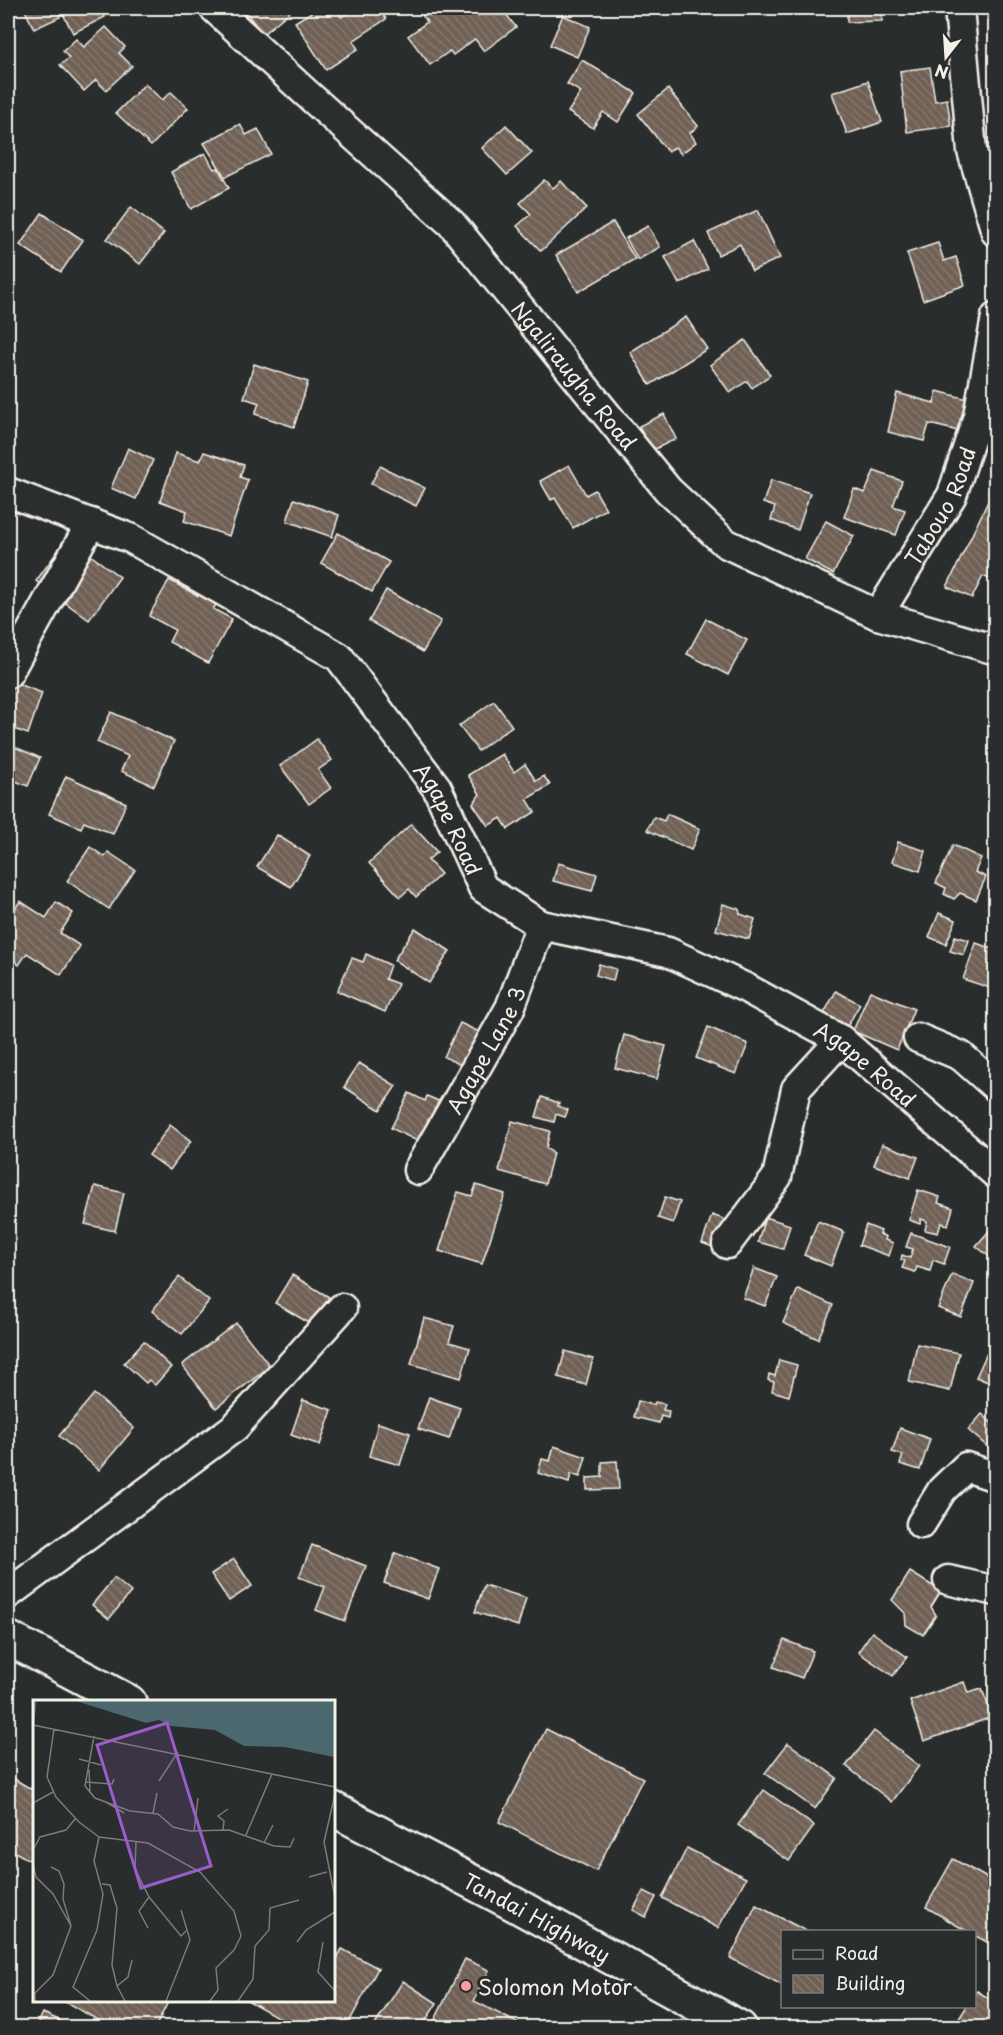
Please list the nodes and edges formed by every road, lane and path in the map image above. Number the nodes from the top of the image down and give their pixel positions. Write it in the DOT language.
graph roads {
  1 [pos="214,8"];
  2 [pos="959,8"];
  3 [pos="996,232"];
  4 [pos="996,317"];
  5 [pos="8,492"];
  6 [pos="91,524"];
  7 [pos="878,615"];
  8 [pos="996,650"];
  9 [pos="8,673"];
  10 [pos="541,925"];
  11 [pos="918,1038"];
  12 [pos="841,1040"];
  13 [pos="996,1087"];
  14 [pos="418,1170"];
  15 [pos="996,1174"];
  16 [pos="727,1244"];
  17 [pos="342,1308"];
  18 [pos="996,1476"];
  19 [pos="921,1524"];
  20 [pos="948,1580"];
  21 [pos="996,1591"];
  22 [pos="8,1594"];
  23 [pos="8,1638"];
  24 [pos="125,1700"];
  25 [pos="334,1810"];
  26 [pos="740,2028"];
  1 -- 7 [label="street, Ngaliraugha Road"];
  2 -- 3 [label="street"];
  4 -- 7 [label="street, Tabouo Road"];
  5 -- 6 [label="street, Agape Road"];
  6 -- 9 [label="street"];
  6 -- 10 [label="street, Agape Road"];
  7 -- 8 [label="street, Ngaliraugha Road"];
  10 -- 12 [label="street, Agape Road"];
  10 -- 14 [label="street, Agape Lane 3"];
  11 -- 13 [label="street"];
  12 -- 15 [label="street, Agape Road"];
  12 -- 16 [label="street"];
  17 -- 22 [label="street"];
  18 -- 19 [label="street"];
  20 -- 21 [label="street"];
  23 -- 24 [label="main road"];
  25 -- 26 [label="main road, Tandai Highway"];
}
